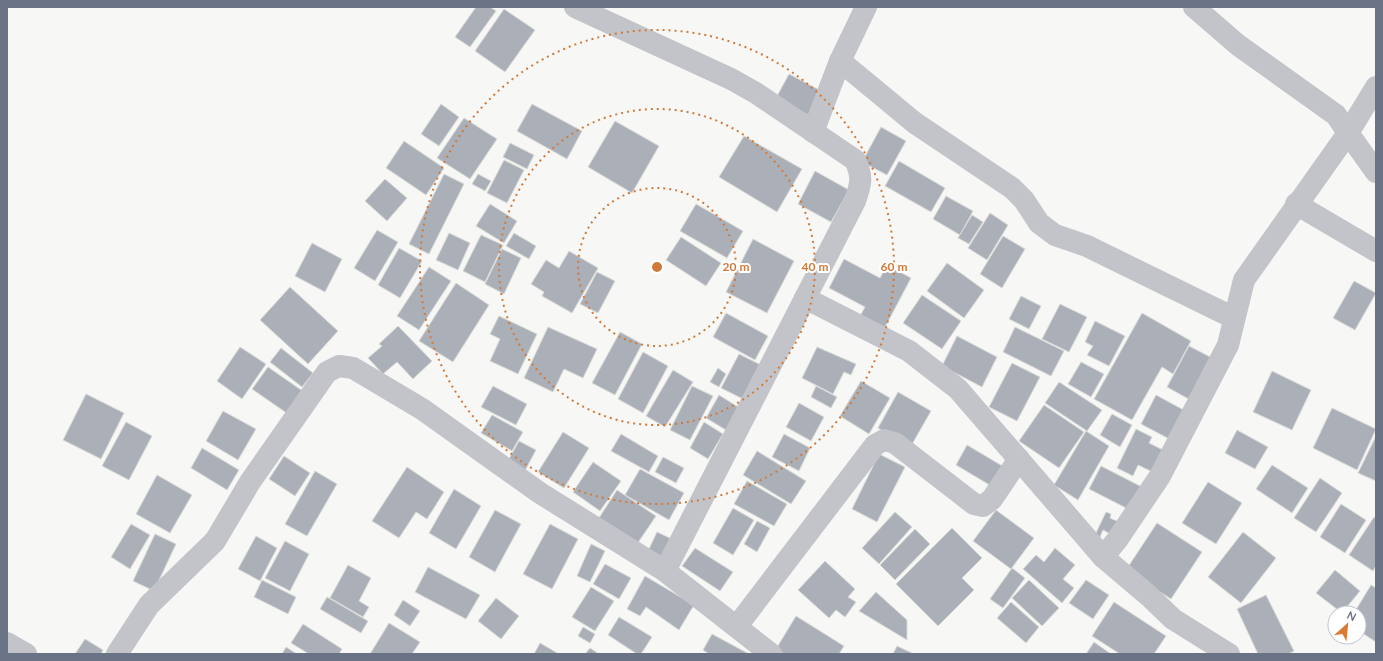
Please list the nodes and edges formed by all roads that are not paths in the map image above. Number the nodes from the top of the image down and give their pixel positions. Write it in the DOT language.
graph roads {
  1 [pos="575,7"];
  2 [pos="866,7"];
  3 [pos="1194,7"];
  4 [pos="840,61"];
  5 [pos="1376,87"];
  6 [pos="813,132"];
  7 [pos="1348,132"];
  8 [pos="1376,172"];
  9 [pos="1296,204"];
  10 [pos="1376,250"];
  11 [pos="805,298"];
  12 [pos="1234,318"];
  13 [pos="1019,459"];
  14 [pos="1103,557"];
  15 [pos="665,571"];
  16 [pos="737,626"];
  17 [pos="7,643"];
  18 [pos="26,654"];
  19 [pos="117,654"];
  20 [pos="771,654"];
  21 [pos="1229,654"];
  1 -- 6 [label="street"];
  2 -- 4 [label="street"];
  3 -- 7 [label="street"];
  4 -- 6 [label="street"];
  4 -- 12 [label="street"];
  5 -- 7 [label="street"];
  6 -- 11 [label="street"];
  7 -- 8 [label="street"];
  7 -- 9 [label="street"];
  9 -- 10 [label="street"];
  9 -- 12 [label="street"];
  11 -- 13 [label="street"];
  11 -- 15 [label="street"];
  12 -- 14 [label="street"];
  13 -- 14 [label="street"];
  13 -- 16 [label="street"];
  14 -- 21 [label="street"];
  15 -- 16 [label="street"];
  15 -- 19 [label="street"];
  16 -- 20 [label="street"];
  17 -- 18 [label="street"];
}
